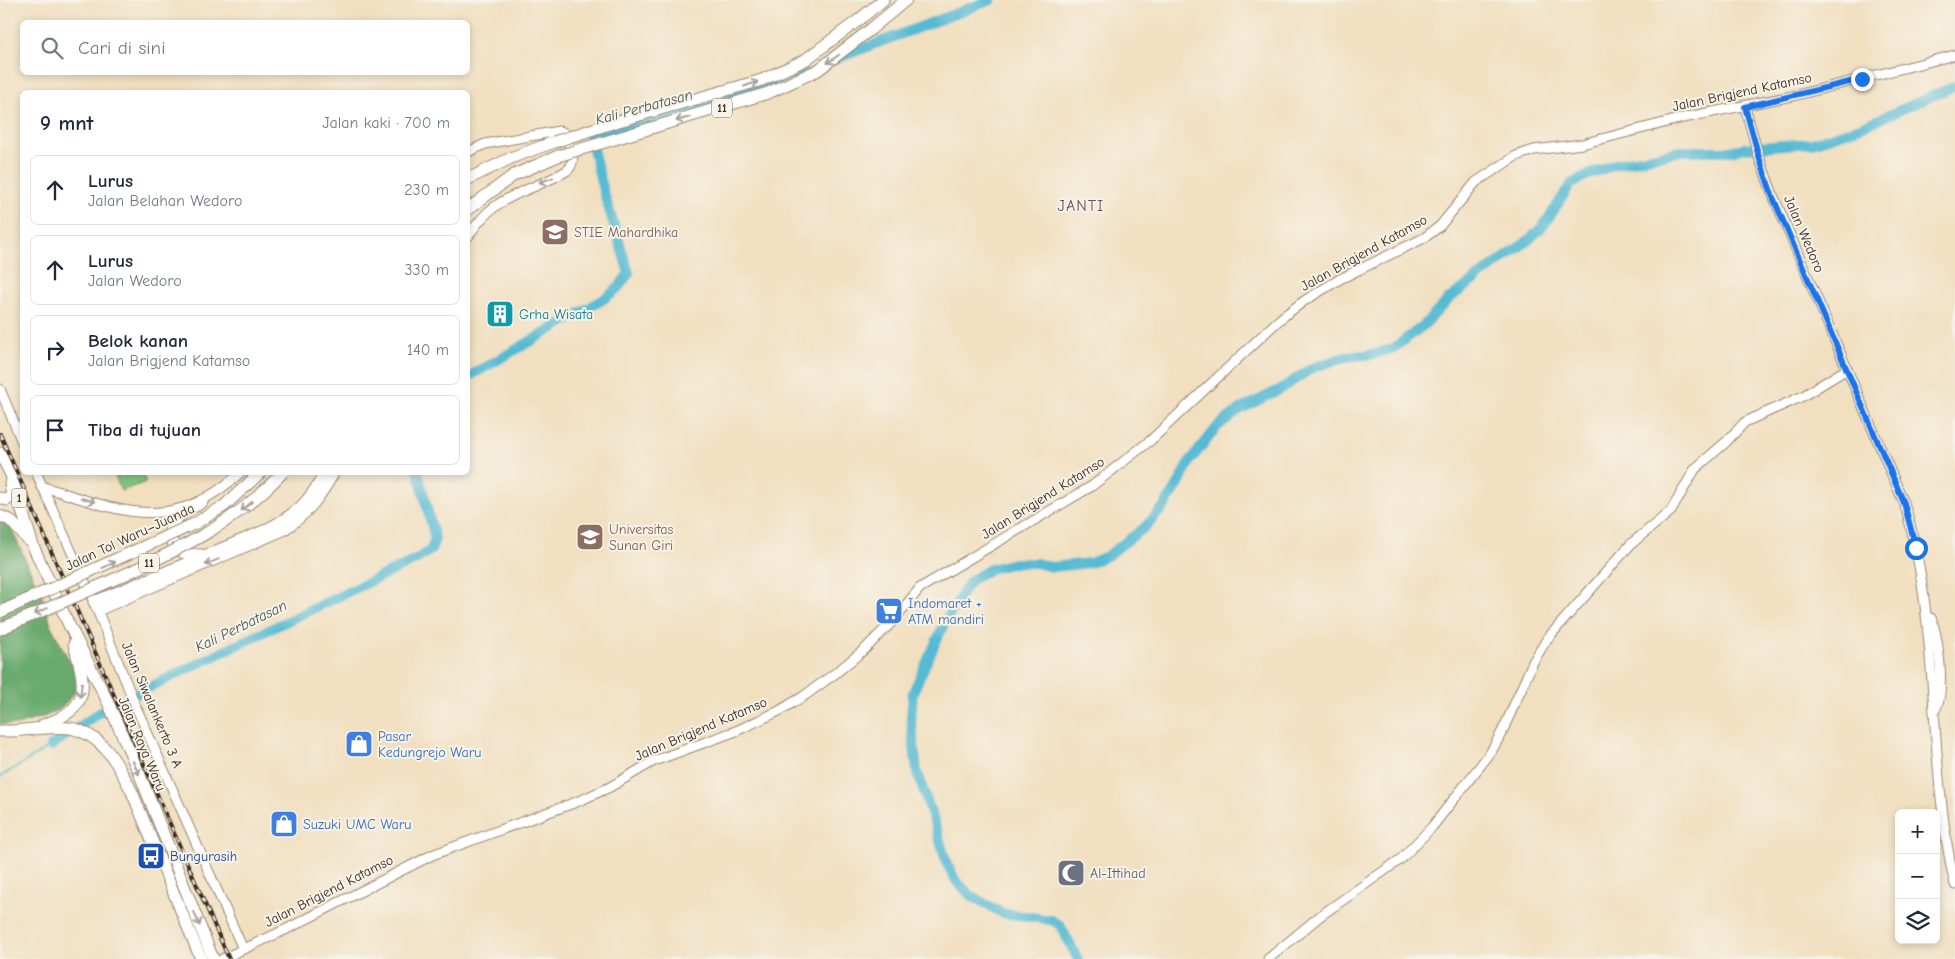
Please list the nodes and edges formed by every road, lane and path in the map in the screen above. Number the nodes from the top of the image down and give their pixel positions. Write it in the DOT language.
graph roads {
  1 [pos="883,0"];
  2 [pos="906,0"];
  3 [pos="1955,55"];
  4 [pos="1745,107"];
  5 [pos="470,151"];
  6 [pos="470,178"];
  7 [pos="499,185"];
  8 [pos="470,207"];
  9 [pos="470,215"];
  10 [pos="470,234"];
  11 [pos="1847,369"];
  12 [pos="0,389"];
  13 [pos="20,437"];
  14 [pos="0,453"];
  15 [pos="37,475"];
  16 [pos="238,475"];
  17 [pos="258,475"];
  18 [pos="280,475"];
  19 [pos="324,475"];
  20 [pos="333,475"];
  21 [pos="41,486"];
  22 [pos="0,498"];
  23 [pos="202,502"];
  24 [pos="0,516"];
  25 [pos="33,546"];
  26 [pos="209,554"];
  27 [pos="96,606"];
  28 [pos="0,612"];
  29 [pos="69,625"];
  30 [pos="0,629"];
  31 [pos="21,730"];
  32 [pos="0,731"];
  33 [pos="1955,886"];
  34 [pos="243,949"];
  35 [pos="211,954"];
  36 [pos="201,959"];
  37 [pos="222,959"];
  38 [pos="1268,959"];
  6 -- 1 [label="highway, 11, one-way, bridge"];
  2 -- 7 [label="highway, 11, one-way, bridge"];
  3 -- 4 [label="street, Jalan Brigjend Katamso"];
  4 -- 11 [label="street, Jalan Wedoro"];
  4 -- 34 [label="street, Jalan Brigjend Katamso"];
  5 -- 10 [label="street, one-way"];
  7 -- 8 [label="highway, 11"];
  7 -- 9 [label="highway"];
  11 -- 33 [label="street, Jalan Wedoro"];
  11 -- 38 [label="street"];
  12 -- 13 [label="street"];
  14 -- 22 [label="highway"];
  14 -- 25 [label="highway, 1"];
  15 -- 21 [label="street, Jalan Siwalankerto 3 A"];
  16 -- 23 [label="street"];
  28 -- 17 [label="highway, Jalan Tol Waru–Juanda / 11, one-way, bridge"];
  18 -- 30 [label="highway, 11, one-way, bridge"];
  19 -- 26 [label="highway"];
  20 -- 27 [label="street, one-way"];
  21 -- 23 [label="street, one-way"];
  21 -- 27 [label="street, Jalan Siwalankerto 3 A"];
  23 -- 26 [label="highway"];
  24 -- 25 [label="highway, 1"];
  25 -- 29 [label="highway, Jalan Raya Waru / 1"];
  26 -- 27 [label="highway"];
  27 -- 34 [label="street, Jalan Siwalankerto 3 A"];
  29 -- 31 [label="highway, one-way"];
  29 -- 35 [label="highway, Jalan Raya Waru / 1, one-way"];
  31 -- 32 [label="highway, Jalan Raya Waru"];
  31 -- 36 [label="highway, Jalan Raya Waru"];
  34 -- 37 [label="street, Jalan Brigjend Katamso"];
  35 -- 37 [label="street, Jalan Brigjend Katamso"];
}
